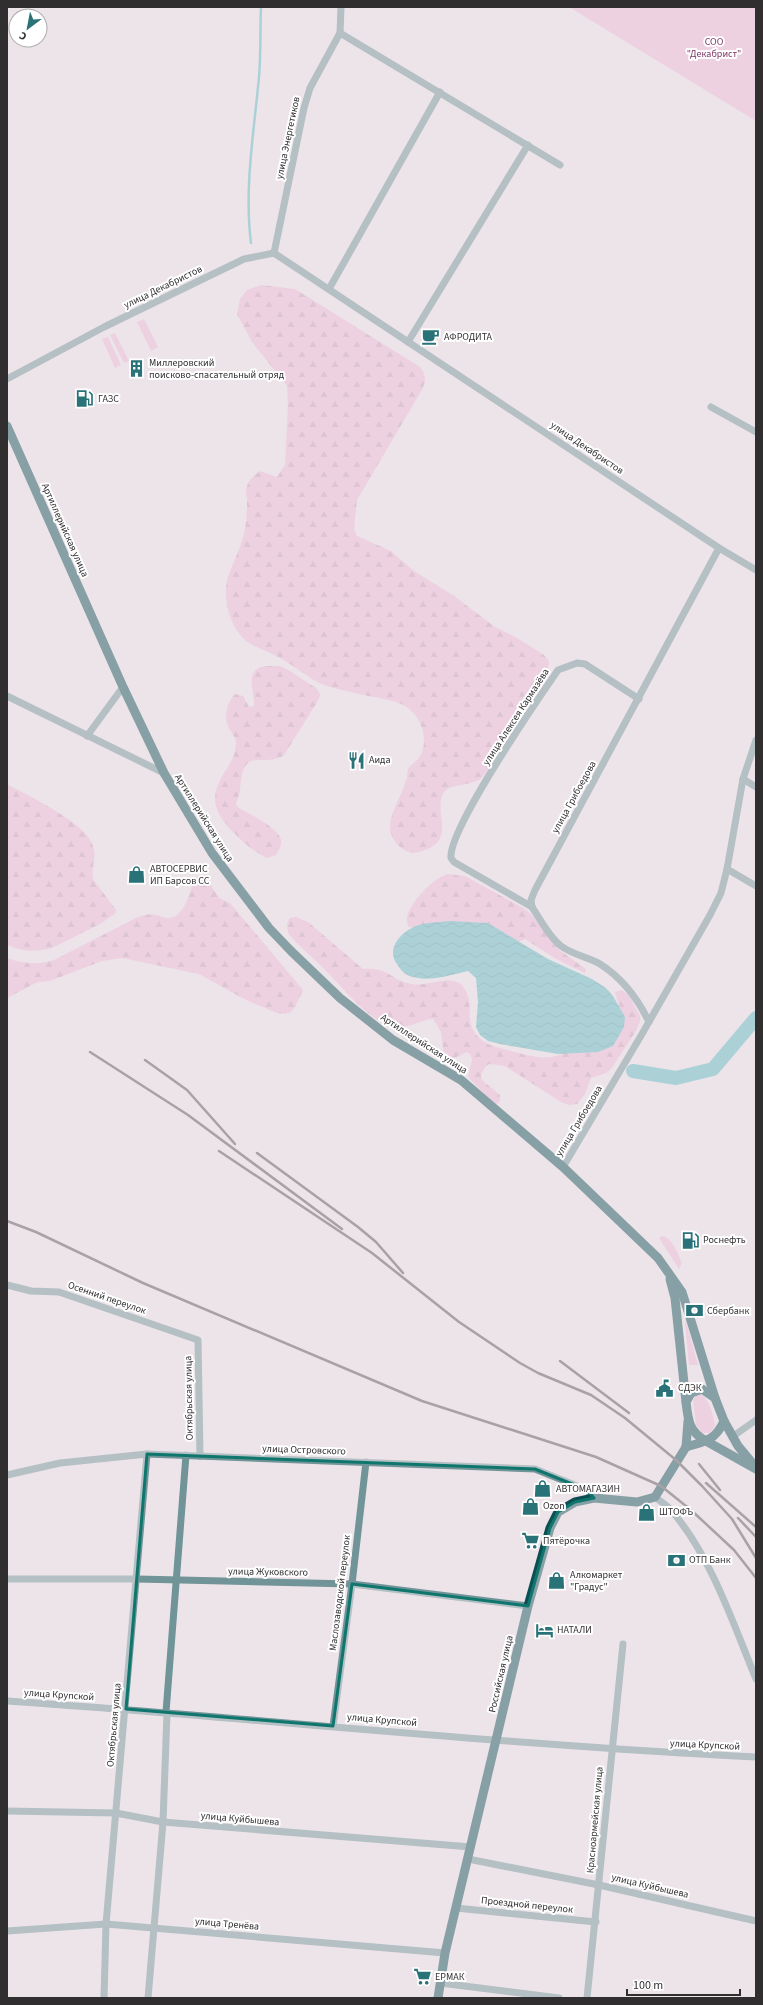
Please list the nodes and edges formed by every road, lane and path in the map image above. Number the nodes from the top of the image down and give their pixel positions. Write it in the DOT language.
graph roads {
  1 [pos="341,7"];
  2 [pos="340,33"];
  3 [pos="440,92"];
  4 [pos="528,145"];
  5 [pos="560,165"];
  6 [pos="274,253"];
  7 [pos="329,289"];
  8 [pos="408,342"];
  9 [pos="7,379"];
  10 [pos="711,407"];
  11 [pos="7,426"];
  12 [pos="756,432"];
  13 [pos="719,548"];
  14 [pos="756,570"];
  15 [pos="123,687"];
  16 [pos="7,696"];
  17 [pos="639,699"];
  18 [pos="87,736"];
  19 [pos="756,740"];
  20 [pos="164,773"];
  21 [pos="743,780"];
  22 [pos="756,787"];
  23 [pos="727,869"];
  24 [pos="756,886"];
  25 [pos="532,906"];
  26 [pos="649,1022"];
  27 [pos="563,1168"];
  28 [pos="668,1274"];
  29 [pos="7,1285"];
  30 [pos="198,1340"];
  31 [pos="715,1398"];
  32 [pos="686,1402"];
  33 [pos="688,1420"];
  34 [pos="756,1420"];
  35 [pos="724,1421"];
  36 [pos="732,1437"];
  37 [pos="706,1441"];
  38 [pos="686,1447"];
  39 [pos="147,1454"];
  40 [pos="186,1456"];
  41 [pos="200,1456"];
  42 [pos="366,1462"];
  43 [pos="756,1467"];
  44 [pos="7,1474"];
  45 [pos="654,1497"];
  46 [pos="594,1498"];
  47 [pos="137,1579"];
  48 [pos="7,1580"];
  49 [pos="177,1580"];
  50 [pos="352,1584"];
  51 [pos="528,1606"];
  52 [pos="623,1644"];
  53 [pos="756,1679"];
  54 [pos="7,1701"];
  55 [pos="126,1709"];
  56 [pos="167,1713"];
  57 [pos="333,1726"];
  58 [pos="498,1739"];
  59 [pos="611,1750"];
  60 [pos="756,1757"];
  61 [pos="7,1811"];
  62 [pos="116,1814"];
  63 [pos="164,1822"];
  64 [pos="471,1847"];
  65 [pos="468,1859"];
  66 [pos="600,1885"];
  67 [pos="456,1908"];
  68 [pos="756,1921"];
  69 [pos="596,1922"];
  70 [pos="106,1924"];
  71 [pos="153,1928"];
  72 [pos="7,1931"];
  73 [pos="445,1953"];
  74 [pos="440,1983"];
  75 [pos="104,1998"];
  76 [pos="148,1998"];
  77 [pos="438,1998"];
  78 [pos="559,1998"];
  79 [pos="587,1998"];
  1 -- 2 [label="street"];
  2 -- 3 [label="street"];
  2 -- 6 [label="street, улица Энергетиков"];
  3 -- 4 [label="street"];
  3 -- 7 [label="street"];
  4 -- 5 [label="street"];
  4 -- 8 [label="street"];
  6 -- 7 [label="street, улица Декабристов"];
  6 -- 9 [label="street, улица Декабристов"];
  7 -- 8 [label="street, улица Декабристов"];
  8 -- 13 [label="street, улица Декабристов"];
  10 -- 12 [label="street"];
  11 -- 15 [label="main road, Артиллерийская улица"];
  13 -- 14 [label="street, улица Декабристов"];
  13 -- 17 [label="street, улица Грибоедова"];
  15 -- 18 [label="street"];
  15 -- 20 [label="main road, Артиллерийская улица"];
  16 -- 18 [label="street, Артиллерийская улица"];
  17 -- 25 [label="street, улица Грибоедова"];
  17 -- 25 [label="street, улица Алексея Кармазёва"];
  18 -- 20 [label="street, Артиллерийская улица"];
  19 -- 21 [label="street, улица Грибоедова"];
  20 -- 27 [label="main road, Артиллерийская улица"];
  21 -- 22 [label="street"];
  21 -- 23 [label="street, улица Грибоедова"];
  23 -- 24 [label="street"];
  23 -- 26 [label="street, улица Грибоедова"];
  25 -- 26 [label="street"];
  26 -- 27 [label="street, улица Грибоедова"];
  27 -- 28 [label="main road, Артиллерийская улица"];
  28 -- 31 [label="main road, Артиллерийская улица"];
  28 -- 32 [label="main road, Артиллерийская улица"];
  29 -- 30 [label="street, Осенний переулок"];
  30 -- 41 [label="street, Октябрьская улица"];
  31 -- 32 [label="main road"];
  31 -- 35 [label="main road, Артиллерийская улица"];
  32 -- 33 [label="main road, Артиллерийская улица"];
  33 -- 37 [label="main road, Артиллерийская улица"];
  33 -- 38 [label="main road, Артиллерийская улица"];
  34 -- 36 [label="street"];
  35 -- 36 [label="main road, Артиллерийская улица"];
  35 -- 37 [label="main road"];
  36 -- 43 [label="main road, Артиллерийская улица"];
  37 -- 38 [label="main road"];
  37 -- 43 [label="main road, Артиллерийская улица"];
  38 -- 45 [label="main road"];
  39 -- 40 [label="street, улица Островского"];
  39 -- 44 [label="street, улица Островского"];
  39 -- 47 [label="street, Октябрьская улица"];
  40 -- 41 [label="street, улица Островского"];
  40 -- 49 [label="street"];
  41 -- 42 [label="street, улица Островского"];
  42 -- 46 [label="street, улица Островского"];
  42 -- 50 [label="street, Маслозаводской переулок"];
  45 -- 46 [label="main road, Российская улица"];
  45 -- 53 [label="street"];
  46 -- 51 [label="main road, Российская улица"];
  47 -- 48 [label="street, улица Жуковского"];
  47 -- 49 [label="street, улица Жуковского"];
  47 -- 55 [label="street, Октябрьская улица"];
  49 -- 50 [label="street, улица Жуковского"];
  49 -- 56 [label="street"];
  50 -- 51 [label="street, улица Жуковского"];
  50 -- 57 [label="street, Маслозаводской переулок"];
  51 -- 58 [label="main road, Российская улица"];
  52 -- 59 [label="street, Красноармейская улица"];
  54 -- 55 [label="street, улица Крупской"];
  55 -- 56 [label="street, улица Крупской"];
  55 -- 62 [label="street, Октябрьская улица"];
  56 -- 57 [label="street, улица Крупской"];
  56 -- 63 [label="street"];
  57 -- 58 [label="street, улица Крупской"];
  58 -- 59 [label="street, улица Крупской"];
  58 -- 64 [label="main road, Российская улица"];
  59 -- 60 [label="street, улица Крупской"];
  59 -- 66 [label="street, Красноармейская улица"];
  61 -- 62 [label="street, улица Куйбышева"];
  62 -- 63 [label="street, улица Куйбышева"];
  62 -- 70 [label="street, Октябрьская улица"];
  63 -- 64 [label="street, улица Куйбышева"];
  63 -- 71 [label="street"];
  64 -- 65 [label="main road, Российская улица"];
  65 -- 66 [label="street, улица Куйбышева"];
  65 -- 67 [label="main road, Российская улица"];
  66 -- 68 [label="street, улица Куйбышева"];
  66 -- 69 [label="street, Красноармейская улица"];
  67 -- 69 [label="street, Проездной переулок"];
  67 -- 73 [label="main road, Российская улица"];
  69 -- 79 [label="street, Красноармейская улица"];
  70 -- 71 [label="street, улица Тренёва"];
  70 -- 72 [label="street, улица Тренёва"];
  70 -- 75 [label="street, Октябрьская улица"];
  71 -- 73 [label="street, улица Тренёва"];
  71 -- 76 [label="street"];
  73 -- 74 [label="main road, Российская улица"];
  74 -- 77 [label="main road, Российская улица"];
  74 -- 78 [label="street"];
}
